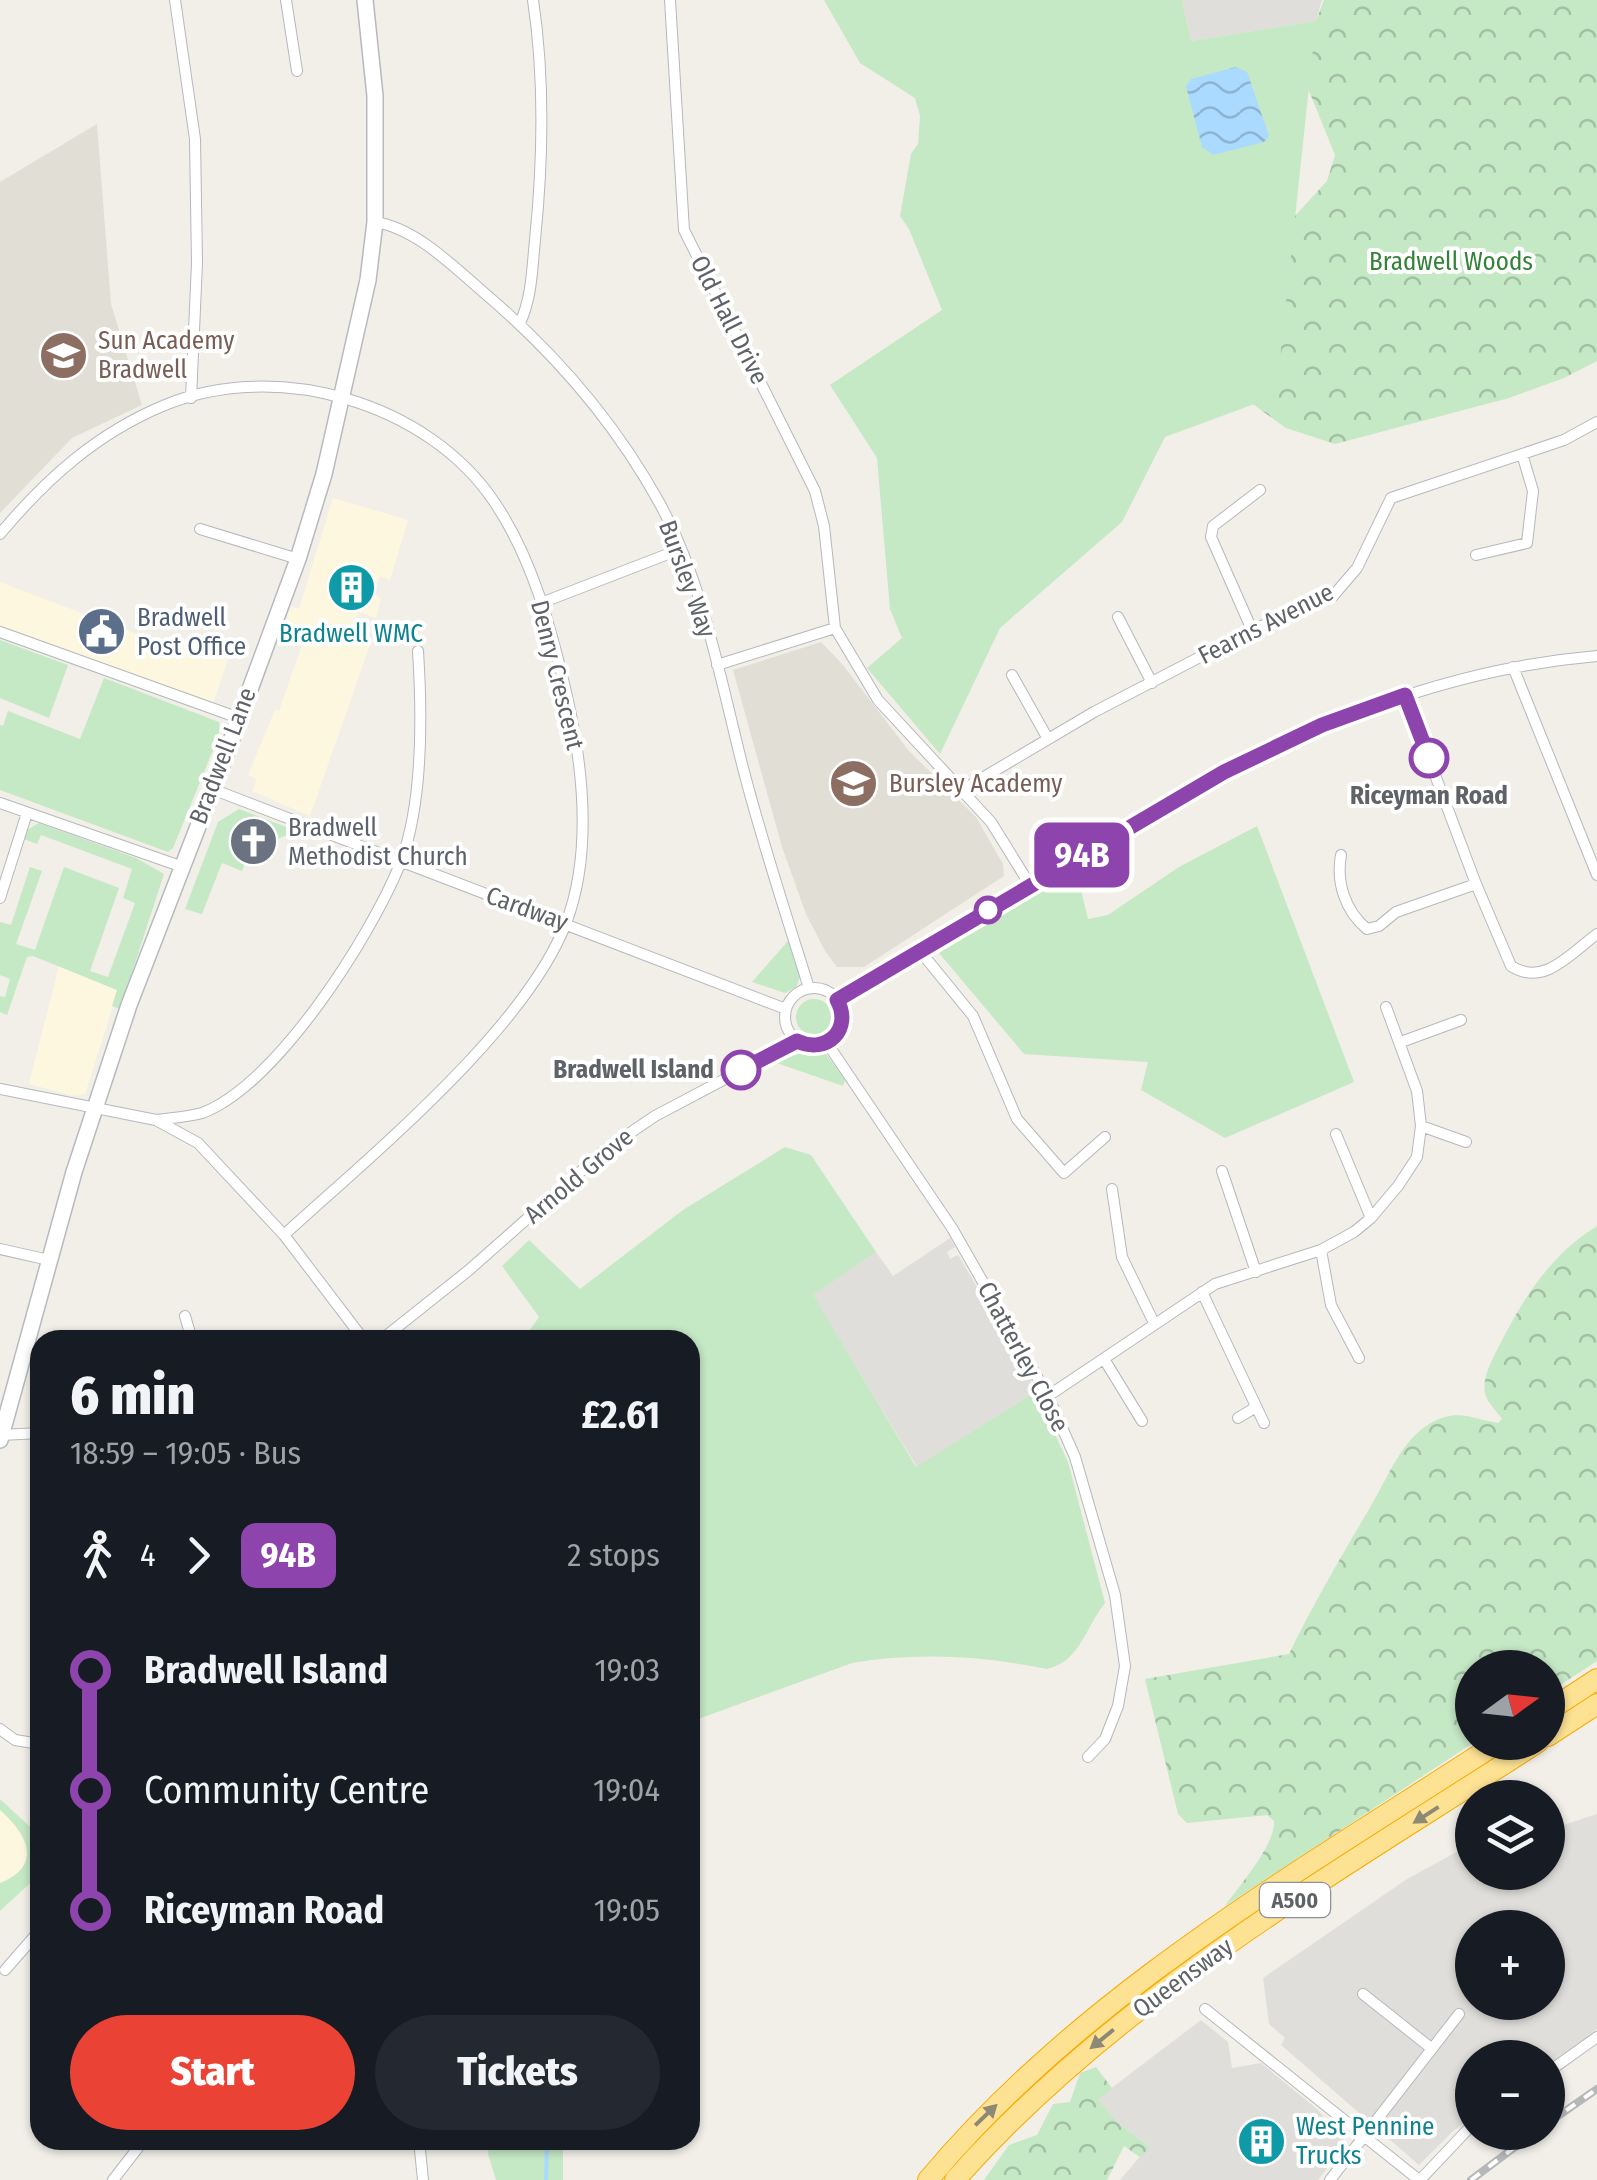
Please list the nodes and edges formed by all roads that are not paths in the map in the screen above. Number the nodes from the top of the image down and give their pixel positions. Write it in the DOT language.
graph roads {
  1 [pos="175,0"];
  2 [pos="286,0"];
  3 [pos="365,0"];
  4 [pos="533,0"];
  5 [pos="670,0"];
  6 [pos="297,71"];
  7 [pos="374,222"];
  8 [pos="520,324"];
  9 [pos="190,398"];
  10 [pos="342,398"];
  11 [pos="1597,422"];
  12 [pos="1522,454"];
  13 [pos="1257,497"];
  14 [pos="200,530"];
  15 [pos="0,534"];
  16 [pos="681,549"];
  17 [pos="1476,555"];
  18 [pos="298,558"];
  19 [pos="541,603"];
  20 [pos="1118,617"];
  21 [pos="835,628"];
  22 [pos="1252,630"];
  23 [pos="0,632"];
  24 [pos="418,650"];
  25 [pos="1597,656"];
  26 [pos="718,665"];
  27 [pos="1513,667"];
  28 [pos="1012,675"];
  29 [pos="1152,683"];
  30 [pos="1405,695"];
  31 [pos="239,718"];
  32 [pos="1048,739"];
  33 [pos="212,789"];
  34 [pos="962,790"];
  35 [pos="0,803"];
  36 [pos="26,813"];
  37 [pos="1341,855"];
  38 [pos="401,862"];
  39 [pos="180,866"];
  40 [pos="1597,875"];
  41 [pos="1030,884"];
  42 [pos="1476,884"];
  43 [pos="0,898"];
  44 [pos="566,924"];
  45 [pos="1597,934"];
  46 [pos="920,951"];
  47 [pos="809,988"];
  48 [pos="837,1000"];
  49 [pos="1386,1007"];
  50 [pos="786,1009"];
  51 [pos="1461,1020"];
  52 [pos="797,1041"];
  53 [pos="1401,1042"];
  54 [pos="827,1043"];
  55 [pos="0,1089"];
  56 [pos="94,1108"];
  57 [pos="202,1112"];
  58 [pos="156,1120"];
  59 [pos="1420,1126"];
  60 [pos="1336,1134"];
  61 [pos="1105,1137"];
  62 [pos="1466,1142"];
  63 [pos="198,1143"];
  64 [pos="1222,1172"];
  65 [pos="1112,1190"];
  66 [pos="1371,1218"];
  67 [pos="284,1235"];
  68 [pos="0,1249"];
  69 [pos="1321,1250"];
  70 [pos="49,1260"];
  71 [pos="1256,1272"];
  72 [pos="1202,1292"];
  73 [pos="185,1316"];
  74 [pos="1154,1323"];
  75 [pos="189,1330"];
  76 [pos="356,1330"];
  77 [pos="393,1330"];
  78 [pos="1358,1358"];
  79 [pos="1104,1359"];
  80 [pos="1048,1396"];
  81 [pos="1256,1407"];
  82 [pos="1134,1408"];
  83 [pos="1123,1416"];
  84 [pos="1238,1418"];
  85 [pos="1142,1421"];
  86 [pos="1264,1423"];
  87 [pos="30,1434"];
  88 [pos="0,1437"];
  89 [pos="1597,1679"];
  90 [pos="1565,1700"];
  91 [pos="1597,1704"];
  92 [pos="1565,1725"];
  93 [pos="0,1729"];
  94 [pos="30,1742"];
  95 [pos="1088,1757"];
  96 [pos="1472,1760"];
  97 [pos="1510,1760"];
  98 [pos="30,1946"];
  99 [pos="5,1970"];
  100 [pos="1363,1994"];
  101 [pos="1204,2009"];
  102 [pos="1455,2018"];
  103 [pos="1597,2037"];
  104 [pos="1430,2048"];
  105 [pos="1565,2060"];
  106 [pos="1363,2134"];
  107 [pos="1455,2143"];
  108 [pos="136,2150"];
  109 [pos="420,2150"];
  110 [pos="113,2180"];
  111 [pos="423,2180"];
  112 [pos="928,2180"];
  113 [pos="955,2180"];
  114 [pos="1330,2180"];
  115 [pos="1420,2180"];
  1 -- 9 [label="street"];
  2 -- 6 [label="street"];
  3 -- 7 [label="street, Bradwell Lane"];
  4 -- 8 [label="street"];
  5 -- 21 [label="street, Old Hall Drive"];
  7 -- 8 [label="street, Bursley Way"];
  7 -- 10 [label="street, Bradwell Lane"];
  8 -- 16 [label="street, Bursley Way"];
  9 -- 10 [label="street, Denry Crescent"];
  9 -- 15 [label="street, Denry Crescent"];
  10 -- 18 [label="street, Bradwell Lane"];
  10 -- 19 [label="street, Denry Crescent"];
  11 -- 12 [label="street, Fearns Avenue"];
  12 -- 17 [label="street"];
  12 -- 22 [label="street, Fearns Avenue"];
  13 -- 22 [label="street"];
  14 -- 18 [label="street"];
  16 -- 19 [label="street"];
  16 -- 26 [label="street, Bursley Way"];
  18 -- 31 [label="street, Bradwell Lane"];
  19 -- 44 [label="street, Denry Crescent"];
  20 -- 29 [label="street"];
  21 -- 26 [label="street"];
  21 -- 34 [label="street"];
  22 -- 29 [label="street, Fearns Avenue"];
  23 -- 31 [label="street"];
  24 -- 38 [label="street"];
  25 -- 27 [label="street"];
  26 -- 47 [label="street, Bursley Way"];
  27 -- 30 [label="street"];
  27 -- 40 [label="street"];
  28 -- 32 [label="street"];
  29 -- 32 [label="street, Fearns Avenue"];
  30 -- 41 [label="street"];
  30 -- 42 [label="street"];
  31 -- 33 [label="street, Bradwell Lane"];
  32 -- 34 [label="street, Fearns Avenue"];
  33 -- 38 [label="street, Cardway"];
  33 -- 39 [label="street, Bradwell Lane"];
  34 -- 41 [label="street"];
  35 -- 36 [label="street"];
  36 -- 39 [label="street"];
  36 -- 43 [label="street"];
  37 -- 42 [label="street"];
  38 -- 44 [label="street, Cardway"];
  38 -- 57 [label="street"];
  39 -- 56 [label="street, Bradwell Lane"];
  41 -- 46 [label="street"];
  42 -- 45 [label="street"];
  44 -- 50 [label="street, Cardway"];
  44 -- 67 [label="street, Denry Crescent"];
  46 -- 48 [label="street"];
  46 -- 61 [label="street"];
  47 -- 48 [label="street"];
  47 -- 50 [label="street"];
  48 -- 54 [label="street"];
  49 -- 53 [label="street"];
  50 -- 52 [label="street"];
  51 -- 53 [label="street"];
  52 -- 54 [label="street"];
  52 -- 77 [label="street, Arnold Grove"];
  53 -- 59 [label="street"];
  54 -- 80 [label="street, Chatterley Close"];
  55 -- 56 [label="street"];
  56 -- 58 [label="street"];
  56 -- 70 [label="street, Bradwell Lane"];
  57 -- 58 [label="street"];
  57 -- 63 [label="street"];
  58 -- 63 [label="street"];
  59 -- 62 [label="street"];
  59 -- 66 [label="street"];
  60 -- 66 [label="street"];
  63 -- 67 [label="street"];
  64 -- 71 [label="street"];
  65 -- 74 [label="street"];
  66 -- 69 [label="street"];
  67 -- 76 [label="street"];
  68 -- 70 [label="street"];
  69 -- 71 [label="street"];
  69 -- 78 [label="street"];
  70 -- 88 [label="street, Bradwell Lane"];
  71 -- 72 [label="street"];
  72 -- 74 [label="street"];
  72 -- 81 [label="street"];
  73 -- 75 [label="street"];
  74 -- 79 [label="street"];
  79 -- 80 [label="street"];
  79 -- 82 [label="street"];
  80 -- 95 [label="street, Chatterley Close"];
  81 -- 84 [label="street"];
  81 -- 86 [label="street"];
  82 -- 83 [label="street"];
  82 -- 85 [label="street"];
  87 -- 88 [label="street"];
  89 -- 90 [label="highway"];
  91 -- 92 [label="highway"];
  93 -- 94 [label="street"];
  112 -- 96 [label="highway, Queensway / A500, one-way"];
  97 -- 113 [label="highway, Queensway / A500, one-way"];
  98 -- 99 [label="street"];
  100 -- 104 [label="street"];
  101 -- 106 [label="street"];
  102 -- 104 [label="street"];
  103 -- 105 [label="street"];
  104 -- 106 [label="street"];
  106 -- 114 [label="street"];
  106 -- 115 [label="street"];
  107 -- 115 [label="street"];
  108 -- 110 [label="street"];
  109 -- 111 [label="street"];
}
